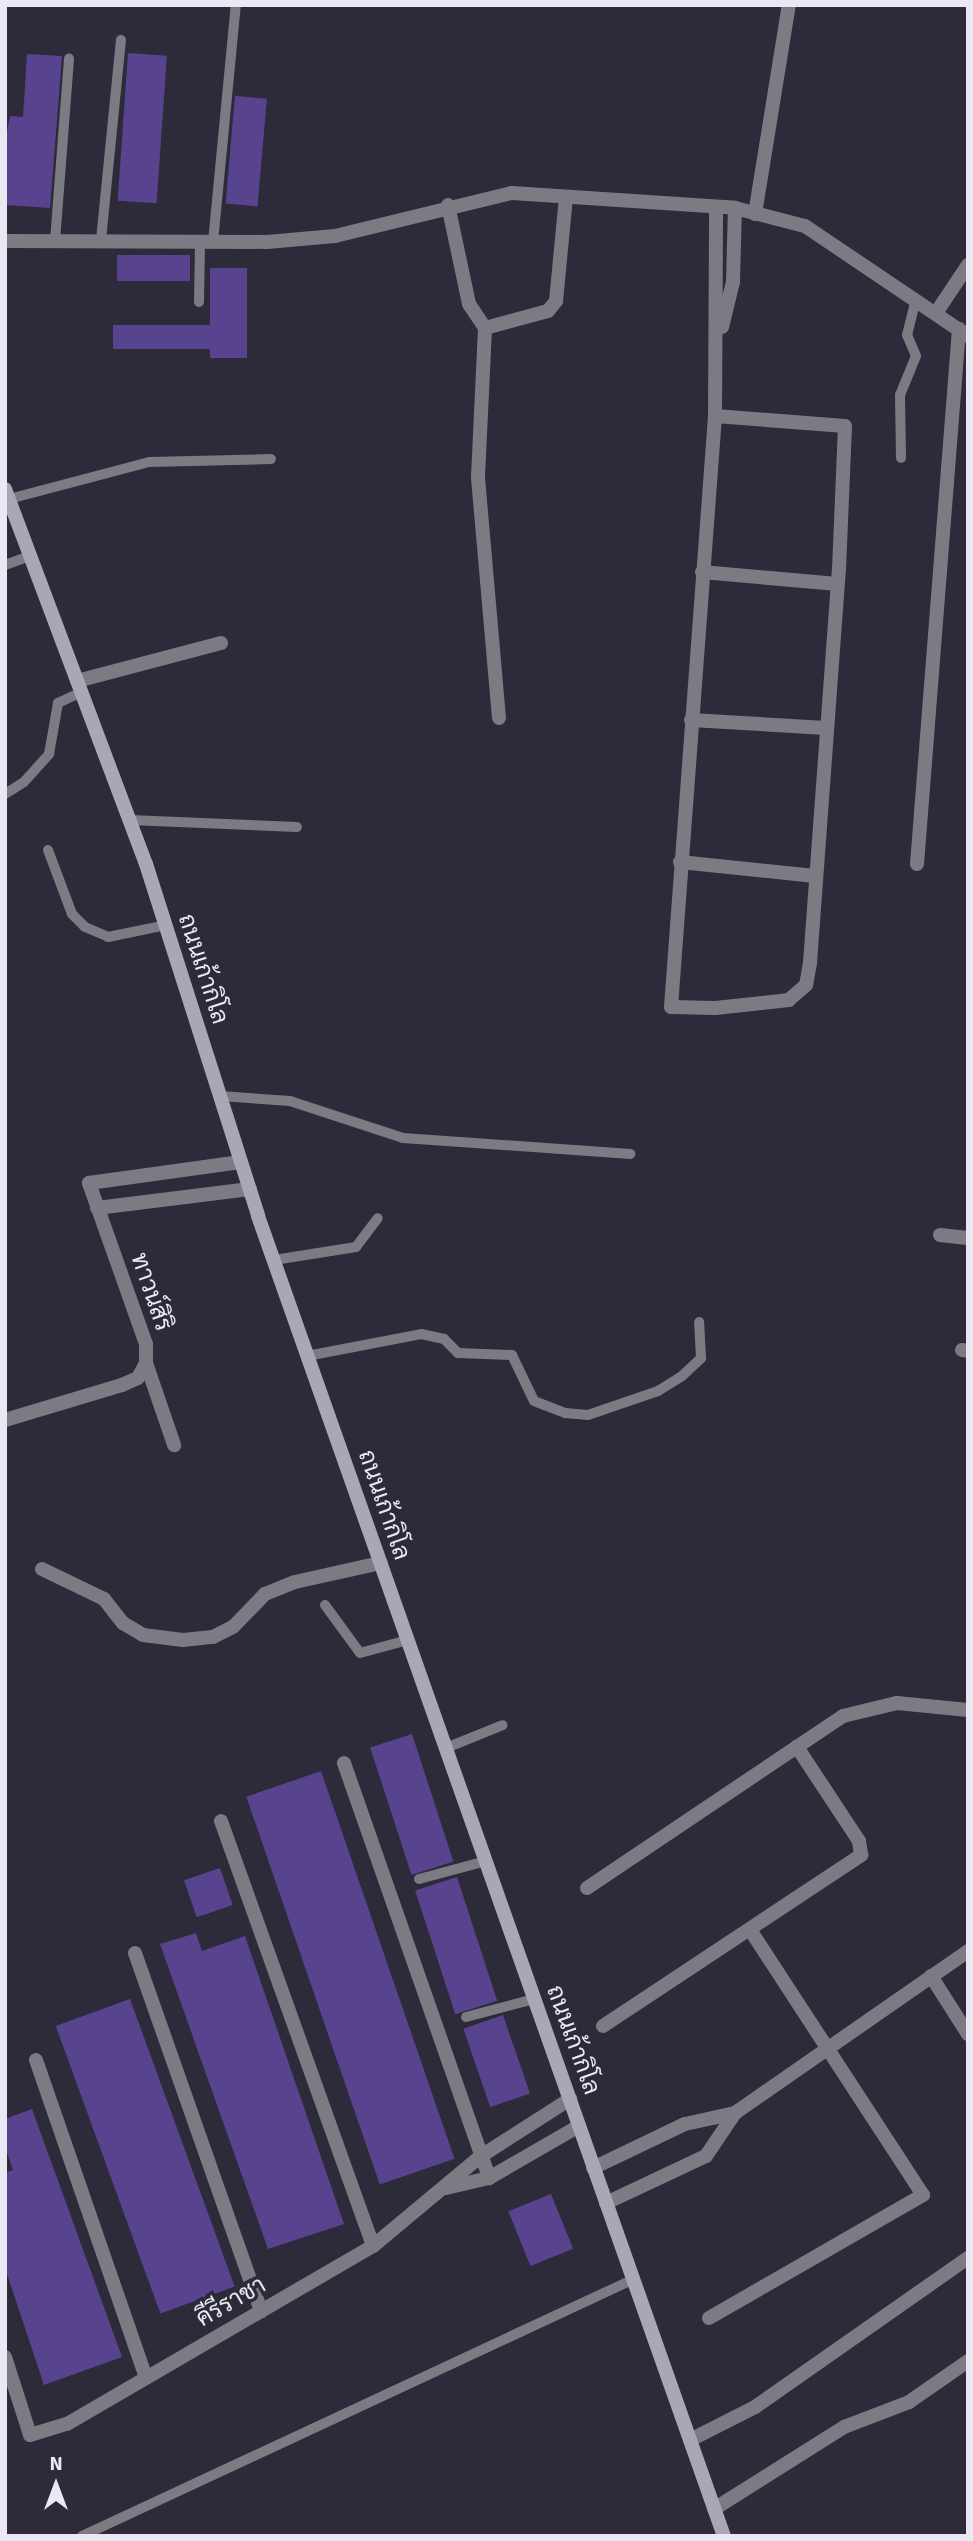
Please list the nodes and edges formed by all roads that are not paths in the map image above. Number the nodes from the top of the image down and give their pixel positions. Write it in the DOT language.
graph roads {
  1 [pos="236,5"];
  2 [pos="789,5"];
  3 [pos="121,40"];
  4 [pos="69,59"];
  5 [pos="566,197"];
  6 [pos="448,205"];
  7 [pos="716,207"];
  8 [pos="735,208"];
  9 [pos="755,214"];
  10 [pos="101,240"];
  11 [pos="5,241"];
  12 [pos="55,241"];
  13 [pos="206,242"];
  14 [pos="968,265"];
  15 [pos="916,299"];
  16 [pos="199,302"];
  17 [pos="936,313"];
  18 [pos="485,328"];
  19 [pos="964,333"];
  20 [pos="719,339"];
  21 [pos="716,416"];
  22 [pos="901,458"];
  23 [pos="271,459"];
  24 [pos="7,494"];
  25 [pos="30,556"];
  26 [pos="5,565"];
  27 [pos="702,572"];
  28 [pos="837,584"];
  29 [pos="221,643"];
  30 [pos="80,687"];
  31 [pos="499,718"];
  32 [pos="691,720"];
  33 [pos="826,728"];
  34 [pos="5,794"];
  35 [pos="130,820"];
  36 [pos="297,827"];
  37 [pos="48,850"];
  38 [pos="680,862"];
  39 [pos="917,864"];
  40 [pos="815,876"];
  41 [pos="166,925"];
  42 [pos="220,1096"];
  43 [pos="630,1154"];
  44 [pos="241,1162"];
  45 [pos="250,1189"];
  46 [pos="97,1208"];
  47 [pos="378,1218"];
  48 [pos="940,1235"];
  49 [pos="968,1238"];
  50 [pos="274,1261"];
  51 [pos="699,1322"];
  52 [pos="307,1356"];
  53 [pos="146,1363"];
  54 [pos="6,1416"];
  55 [pos="174,1446"];
  56 [pos="380,1563"];
  57 [pos="42,1569"];
  58 [pos="325,1605"];
  59 [pos="408,1640"];
  60 [pos="968,1710"];
  61 [pos="503,1725"];
  62 [pos="797,1747"];
  63 [pos="446,1748"];
  64 [pos="344,1763"];
  65 [pos="221,1821"];
  66 [pos="486,1861"];
  67 [pos="419,1879"];
  68 [pos="587,1888"];
  69 [pos="750,1930"];
  70 [pos="968,1951"];
  71 [pos="135,1953"];
  72 [pos="931,1976"];
  73 [pos="534,1999"];
  74 [pos="466,2017"];
  75 [pos="603,2026"];
  76 [pos="968,2034"];
  77 [pos="824,2050"];
  78 [pos="36,2060"];
  79 [pos="570,2099"];
  80 [pos="735,2113"];
  81 [pos="579,2126"];
  82 [pos="481,2156"];
  83 [pos="593,2168"];
  84 [pos="489,2178"];
  85 [pos="444,2189"];
  86 [pos="606,2203"];
  87 [pos="373,2246"];
  88 [pos="968,2258"];
  89 [pos="634,2279"];
  90 [pos="261,2311"];
  91 [pos="709,2318"];
  92 [pos="5,2357"];
  93 [pos="968,2361"];
  94 [pos="146,2378"];
  95 [pos="690,2440"];
  96 [pos="714,2509"];
  97 [pos="82,2536"];
  98 [pos="724,2536"];
  1 -- 13 [label="lane"];
  2 -- 9 [label="street"];
  3 -- 10 [label="lane"];
  4 -- 12 [label="lane"];
  5 -- 6 [label="street"];
  5 -- 7 [label="street"];
  5 -- 18 [label="street"];
  6 -- 13 [label="street"];
  6 -- 18 [label="street"];
  7 -- 8 [label="street"];
  7 -- 20 [label="street"];
  8 -- 9 [label="street"];
  8 -- 20 [label="street"];
  9 -- 15 [label="street"];
  10 -- 12 [label="street"];
  10 -- 13 [label="street"];
  11 -- 12 [label="street"];
  13 -- 16 [label="lane"];
  14 -- 17 [label="street"];
  15 -- 17 [label="street"];
  15 -- 22 [label="lane"];
  17 -- 19 [label="street"];
  18 -- 31 [label="street"];
  19 -- 39 [label="street"];
  20 -- 21 [label="street"];
  21 -- 27 [label="street"];
  21 -- 28 [label="street"];
  23 -- 24 [label="lane"];
  24 -- 25 [label="main road, ถนนเก้ากิโล"];
  25 -- 26 [label="lane"];
  25 -- 30 [label="main road, ถนนเก้ากิโล"];
  27 -- 28 [label="street"];
  27 -- 32 [label="street"];
  28 -- 33 [label="street"];
  29 -- 30 [label="street"];
  30 -- 34 [label="lane"];
  30 -- 35 [label="main road, ถนนเก้ากิโล"];
  32 -- 33 [label="street"];
  32 -- 38 [label="street"];
  33 -- 40 [label="street"];
  35 -- 36 [label="lane"];
  35 -- 41 [label="main road, ถนนเก้ากิโล"];
  37 -- 41 [label="lane"];
  38 -- 40 [label="street"];
  38 -- 40 [label="street"];
  41 -- 42 [label="main road, ถนนเก้ากิโล"];
  42 -- 43 [label="lane"];
  42 -- 44 [label="main road, ถนนเก้ากิโล"];
  44 -- 45 [label="main road, ถนนเก้ากิโล"];
  44 -- 46 [label="street, ทาวน์สิริ"];
  45 -- 46 [label="street"];
  45 -- 50 [label="main road, ถนนเก้ากิโล"];
  46 -- 53 [label="street, ทาวน์สิริ"];
  47 -- 50 [label="lane"];
  48 -- 49 [label="street"];
  50 -- 52 [label="main road, ถนนเก้ากิโล"];
  51 -- 52 [label="lane"];
  52 -- 56 [label="main road, ถนนเก้ากิโล"];
  53 -- 54 [label="street, ทาวน์สิริ"];
  53 -- 55 [label="street"];
  56 -- 57 [label="street"];
  56 -- 59 [label="main road, ถนนเก้ากิโล"];
  58 -- 59 [label="lane"];
  59 -- 63 [label="main road, ถนนเก้ากิโล"];
  60 -- 62 [label="street"];
  61 -- 63 [label="lane"];
  62 -- 68 [label="street"];
  62 -- 69 [label="street"];
  63 -- 66 [label="main road, ถนนเก้ากิโล"];
  64 -- 82 [label="street"];
  65 -- 87 [label="street"];
  66 -- 67 [label="lane"];
  66 -- 73 [label="main road, ถนนเก้ากิโล"];
  69 -- 75 [label="street"];
  69 -- 77 [label="street"];
  70 -- 72 [label="street"];
  71 -- 90 [label="street"];
  72 -- 76 [label="street"];
  72 -- 77 [label="street"];
  73 -- 74 [label="lane"];
  73 -- 79 [label="main road, ถนนเก้ากิโล"];
  77 -- 80 [label="street"];
  77 -- 91 [label="street"];
  78 -- 94 [label="street"];
  79 -- 81 [label="main road, ถนนเก้ากิโล"];
  79 -- 82 [label="street, คีรีราชา"];
  80 -- 83 [label="street"];
  80 -- 86 [label="street"];
  81 -- 83 [label="main road, ถนนเก้ากิโล"];
  81 -- 84 [label="street, คีรีราชา"];
  82 -- 84 [label="street"];
  82 -- 85 [label="street, คีรีราชา"];
  83 -- 86 [label="main road, ถนนเก้ากิโล"];
  84 -- 85 [label="street, คีรีราชา"];
  85 -- 87 [label="street, คีรีราชา"];
  86 -- 89 [label="main road, ถนนเก้ากิโล"];
  87 -- 90 [label="street, คีรีราชา"];
  88 -- 95 [label="street"];
  89 -- 95 [label="main road, ถนนเก้ากิโล"];
  89 -- 97 [label="lane"];
  90 -- 94 [label="street, คีรีราชา"];
  92 -- 94 [label="street, คีรีราชา"];
  93 -- 96 [label="street"];
  95 -- 96 [label="main road, ถนนเก้ากิโล"];
  96 -- 98 [label="main road, ถนนเก้ากิโล"];
}
